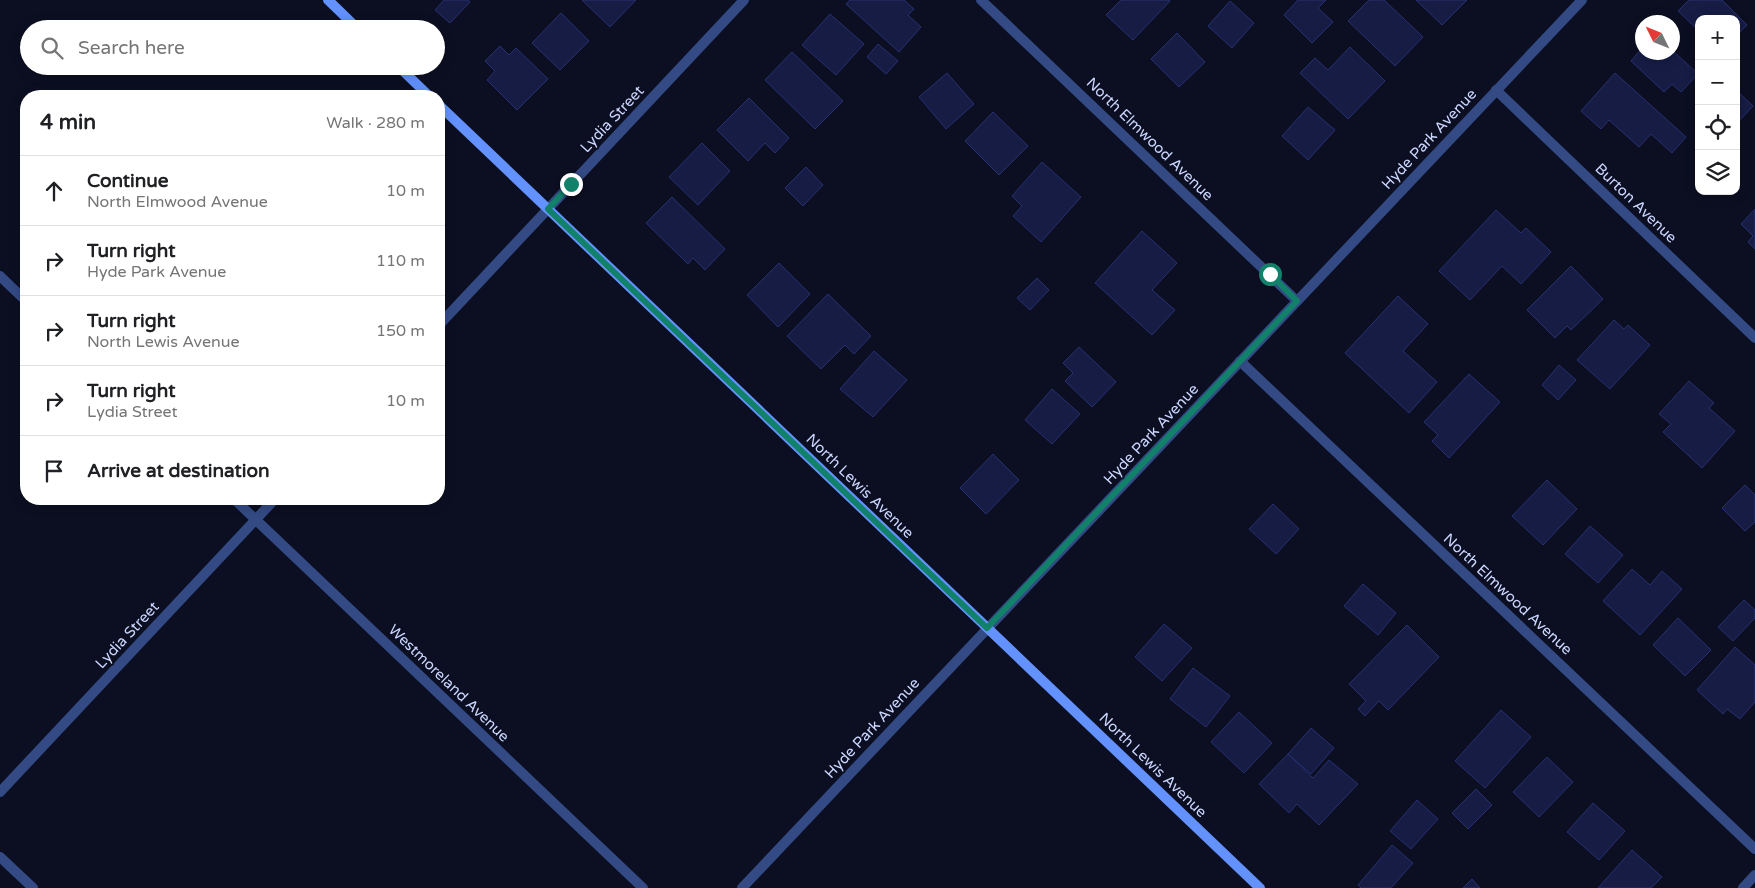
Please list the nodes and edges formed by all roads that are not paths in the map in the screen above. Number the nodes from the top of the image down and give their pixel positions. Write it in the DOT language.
graph roads {
  1 [pos="328,0"];
  2 [pos="744,0"];
  3 [pos="981,0"];
  4 [pos="1582,0"];
  5 [pos="349,20"];
  6 [pos="407,75"];
  7 [pos="423,90"];
  8 [pos="1496,90"];
  9 [pos="445,112"];
  10 [pos="548,209"];
  11 [pos="0,276"];
  12 [pos="20,295"];
  13 [pos="1297,301"];
  14 [pos="445,319"];
  15 [pos="1755,338"];
  16 [pos="1240,361"];
  17 [pos="240,505"];
  18 [pos="269,505"];
  19 [pos="255,520"];
  20 [pos="987,628"];
  21 [pos="0,792"];
  22 [pos="1755,849"];
  23 [pos="0,857"];
  24 [pos="1755,875"];
  25 [pos="33,888"];
  26 [pos="643,888"];
  27 [pos="742,888"];
  28 [pos="1260,888"];
  29 [pos="1743,888"];
  1 -- 5 [label="main road"];
  2 -- 10 [label="street, Lydia Street"];
  3 -- 13 [label="street, North Elmwood Avenue"];
  4 -- 8 [label="street, Hyde Park Avenue"];
  6 -- 7 [label="main road"];
  8 -- 13 [label="street, Hyde Park Avenue"];
  8 -- 15 [label="street, Burton Avenue"];
  9 -- 10 [label="main road, North Lewis Avenue"];
  10 -- 14 [label="street, Lydia Street"];
  10 -- 20 [label="main road, North Lewis Avenue"];
  11 -- 12 [label="street"];
  13 -- 16 [label="street, Hyde Park Avenue"];
  16 -- 20 [label="street, Hyde Park Avenue"];
  16 -- 22 [label="street, North Elmwood Avenue"];
  17 -- 19 [label="street, Westmoreland Avenue"];
  18 -- 19 [label="street, Lydia Street"];
  19 -- 21 [label="street, Lydia Street"];
  19 -- 26 [label="street, Westmoreland Avenue"];
  20 -- 27 [label="street, Hyde Park Avenue"];
  20 -- 28 [label="main road, North Lewis Avenue"];
  23 -- 25 [label="street"];
  24 -- 29 [label="street"];
}
